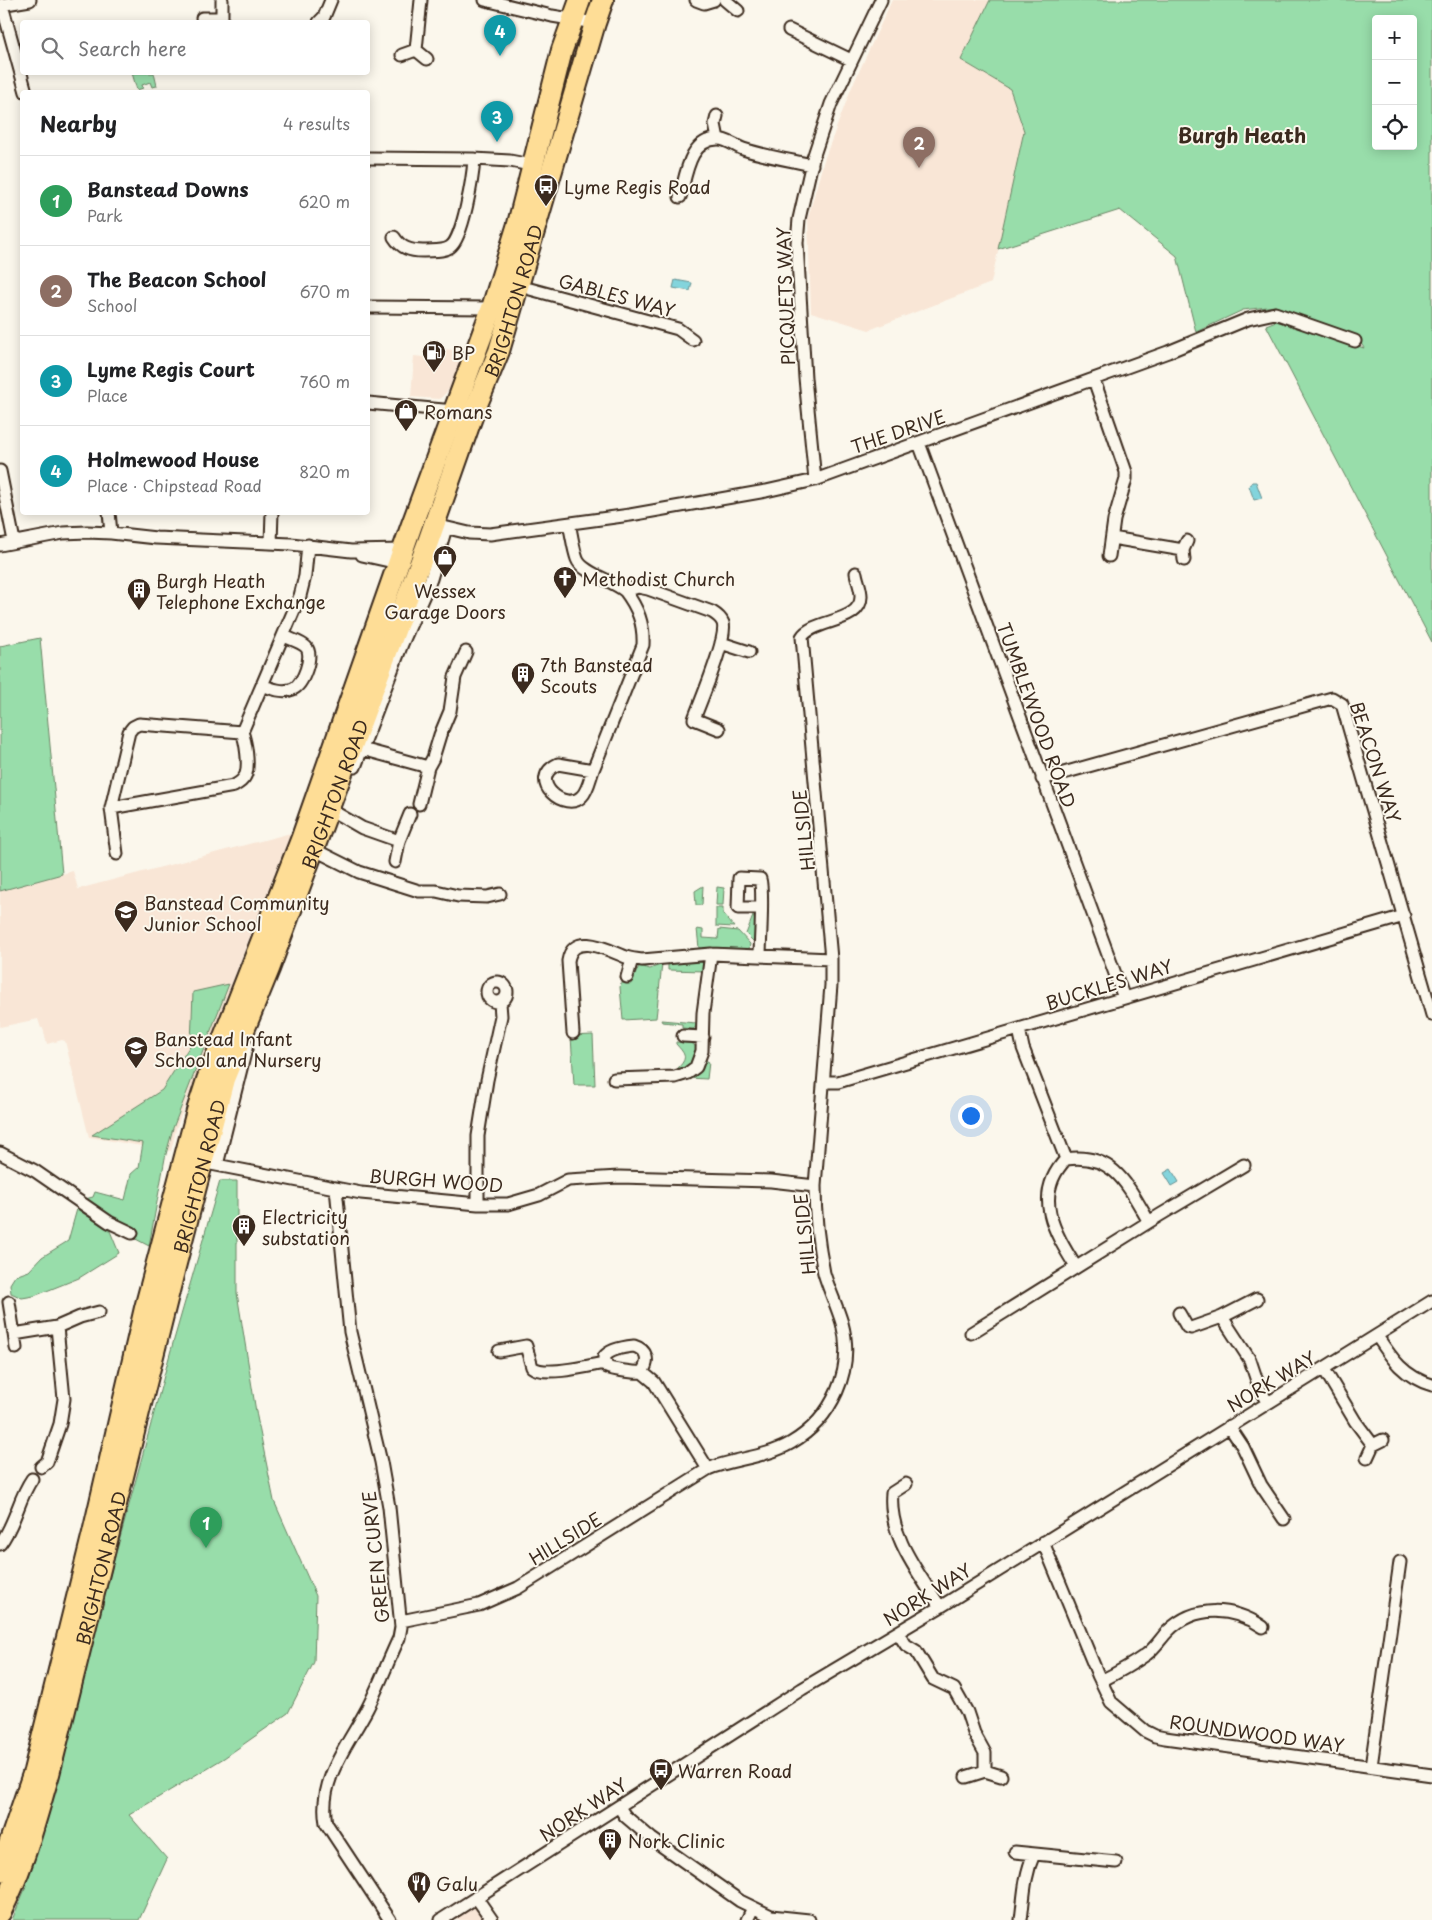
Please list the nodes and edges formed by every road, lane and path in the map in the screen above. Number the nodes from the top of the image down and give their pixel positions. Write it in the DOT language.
graph roads {
  1 [pos="30,0"];
  2 [pos="222,0"];
  3 [pos="331,0"];
  4 [pos="421,0"];
  5 [pos="485,0"];
  6 [pos="580,0"];
  7 [pos="603,0"];
  8 [pos="696,0"];
  9 [pos="714,0"];
  10 [pos="725,0"];
  11 [pos="881,0"];
  12 [pos="1,5"];
  13 [pos="738,11"];
  14 [pos="202,18"];
  15 [pos="572,18"];
  16 [pos="222,20"];
  17 [pos="321,20"];
  18 [pos="594,23"];
  19 [pos="789,30"];
  20 [pos="416,50"];
  21 [pos="402,55"];
  22 [pos="427,59"];
  23 [pos="851,60"];
  24 [pos="20,71"];
  25 [pos="21,75"];
  26 [pos="25,90"];
  27 [pos="717,116"];
  28 [pos="718,139"];
  29 [pos="370,158"];
  30 [pos="474,159"];
  31 [pos="812,165"];
  32 [pos="532,166"];
  33 [pos="680,197"];
  34 [pos="394,237"];
  35 [pos="530,289"];
  36 [pos="370,307"];
  37 [pos="492,308"];
  38 [pos="693,340"];
  39 [pos="1355,341"];
  40 [pos="1094,380"];
  41 [pos="370,403"];
  42 [pos="463,412"];
  43 [pos="919,443"];
  44 [pos="0,471"];
  45 [pos="815,480"];
  46 [pos="109,515"];
  47 [pos="272,515"];
  48 [pos="569,524"];
  49 [pos="440,526"];
  50 [pos="111,533"];
  51 [pos="1112,538"];
  52 [pos="14,541"];
  53 [pos="271,542"];
  54 [pos="0,545"];
  55 [pos="308,545"];
  56 [pos="1185,550"];
  57 [pos="401,556"];
  58 [pos="1109,556"];
  59 [pos="856,573"];
  60 [pos="626,591"];
  61 [pos="284,636"];
  62 [pos="722,638"];
  63 [pos="466,652"];
  64 [pos="748,652"];
  65 [pos="262,685"];
  66 [pos="719,729"];
  67 [pos="242,732"];
  68 [pos="362,749"];
  69 [pos="428,768"];
  70 [pos="593,770"];
  71 [pos="1042,779"];
  72 [pos="418,804"];
  73 [pos="111,808"];
  74 [pos="336,813"];
  75 [pos="410,814"];
  76 [pos="400,841"];
  77 [pos="117,854"];
  78 [pos="321,854"];
  79 [pos="395,862"];
  80 [pos="500,894"];
  81 [pos="761,908"];
  82 [pos="1404,916"];
  83 [pos="711,954"];
  84 [pos="760,956"];
  85 [pos="632,959"];
  86 [pos="831,959"];
  87 [pos="627,977"];
  88 [pos="1124,998"];
  89 [pos="500,1003"];
  90 [pos="1432,1015"];
  91 [pos="1019,1030"];
  92 [pos="573,1033"];
  93 [pos="683,1036"];
  94 [pos="704,1037"];
  95 [pos="614,1079"];
  96 [pos="824,1082"];
  97 [pos="0,1153"];
  98 [pos="1066,1159"];
  99 [pos="209,1164"];
  100 [pos="1244,1164"];
  101 [pos="815,1186"];
  102 [pos="336,1188"];
  103 [pos="478,1204"];
  104 [pos="1148,1222"];
  105 [pos="132,1233"];
  106 [pos="1076,1267"];
  107 [pos="1257,1299"];
  108 [pos="1432,1301"];
  109 [pos="9,1302"];
  110 [pos="99,1312"];
  111 [pos="1179,1313"];
  112 [pos="1222,1317"];
  113 [pos="57,1327"];
  114 [pos="14,1334"];
  115 [pos="971,1334"];
  116 [pos="1377,1336"];
  117 [pos="16,1348"];
  118 [pos="499,1351"];
  119 [pos="604,1363"];
  120 [pos="1324,1369"];
  121 [pos="642,1372"];
  122 [pos="1432,1384"];
  123 [pos="1268,1403"];
  124 [pos="1229,1426"];
  125 [pos="1367,1458"];
  126 [pos="708,1469"];
  127 [pos="906,1484"];
  128 [pos="1286,1498"];
  129 [pos="1275,1505"];
  130 [pos="1284,1519"];
  131 [pos="1043,1542"];
  132 [pos="0,1544"];
  133 [pos="1400,1562"];
  134 [pos="940,1607"];
  135 [pos="401,1621"];
  136 [pos="1264,1628"];
  137 [pos="898,1633"];
  138 [pos="1101,1681"];
  139 [pos="1372,1766"];
  140 [pos="985,1771"];
  141 [pos="1001,1776"];
  142 [pos="1432,1776"];
  143 [pos="966,1777"];
  144 [pos="619,1807"];
  145 [pos="1015,1852"];
  146 [pos="1034,1854"];
  147 [pos="1116,1862"];
  148 [pos="0,1871"];
  149 [pos="5,1887"];
  150 [pos="476,1898"];
  151 [pos="754,1908"];
  152 [pos="0,1913"];
  153 [pos="390,1920"];
  154 [pos="441,1920"];
  155 [pos="492,1920"];
  156 [pos="747,1920"];
  157 [pos="809,1920"];
  158 [pos="1021,1920"];
  1 -- 12 [label="street"];
  2 -- 16 [label="street"];
  3 -- 17 [label="street"];
  4 -- 20 [label="street"];
  5 -- 15 [label="street"];
  6 -- 15 [label="highway, BRIGHTON ROAD"];
  7 -- 18 [label="highway, BRIGHTON ROAD"];
  8 -- 9 [label="street"];
  10 -- 13 [label="street"];
  11 -- 23 [label="street, PICQUETS WAY"];
  12 -- 24 [label="street"];
  14 -- 16 [label="street"];
  15 -- 18 [label="street"];
  15 -- 32 [label="highway, BRIGHTON ROAD"];
  18 -- 42 [label="highway, BRIGHTON ROAD"];
  19 -- 23 [label="street"];
  20 -- 21 [label="street"];
  20 -- 22 [label="street"];
  23 -- 31 [label="street, PICQUETS WAY"];
  25 -- 26 [label="street"];
  27 -- 28 [label="street"];
  28 -- 31 [label="street"];
  28 -- 33 [label="street"];
  29 -- 30 [label="street"];
  30 -- 32 [label="street"];
  30 -- 34 [label="street"];
  31 -- 45 [label="street, PICQUETS WAY"];
  32 -- 37 [label="highway, BRIGHTON ROAD"];
  35 -- 38 [label="street, GABLES WAY"];
  36 -- 37 [label="street"];
  37 -- 42 [label="highway, BRIGHTON ROAD"];
  39 -- 40 [label="street, THE DRIVE"];
  40 -- 43 [label="street, THE DRIVE"];
  40 -- 51 [label="street"];
  41 -- 42 [label="street"];
  42 -- 49 [label="highway, BRIGHTON ROAD"];
  42 -- 57 [label="highway"];
  43 -- 45 [label="street, THE DRIVE"];
  43 -- 71 [label="street, TUMBLEWOOD ROAD"];
  44 -- 52 [label="street"];
  45 -- 48 [label="street, THE DRIVE"];
  46 -- 50 [label="street"];
  47 -- 53 [label="street"];
  48 -- 49 [label="street, THE DRIVE"];
  48 -- 60 [label="street"];
  49 -- 68 [label="street, BRIGHTON ROAD"];
  49 -- 99 [label="highway, BRIGHTON ROAD"];
  50 -- 52 [label="street"];
  50 -- 53 [label="street"];
  51 -- 56 [label="street"];
  51 -- 58 [label="street"];
  52 -- 54 [label="street"];
  53 -- 55 [label="street"];
  55 -- 57 [label="street"];
  55 -- 61 [label="street"];
  57 -- 148 [label="highway, BRIGHTON ROAD"];
  59 -- 86 [label="street, HILLSIDE"];
  60 -- 62 [label="street"];
  60 -- 70 [label="street"];
  61 -- 65 [label="street"];
  61 -- 65 [label="street"];
  62 -- 64 [label="street"];
  62 -- 66 [label="street"];
  63 -- 69 [label="street"];
  65 -- 67 [label="street"];
  67 -- 73 [label="street"];
  67 -- 73 [label="street"];
  68 -- 69 [label="street"];
  68 -- 74 [label="street, BRIGHTON ROAD"];
  69 -- 72 [label="street"];
  71 -- 82 [label="street, BEACON WAY"];
  71 -- 88 [label="street, TUMBLEWOOD ROAD"];
  73 -- 77 [label="street"];
  74 -- 76 [label="street"];
  74 -- 78 [label="street, BRIGHTON ROAD"];
  75 -- 76 [label="street"];
  76 -- 79 [label="street"];
  78 -- 80 [label="street"];
  78 -- 99 [label="street, BRIGHTON ROAD"];
  81 -- 84 [label="street"];
  82 -- 88 [label="street, BUCKLES WAY"];
  82 -- 90 [label="street, BEACON WAY"];
  83 -- 84 [label="street"];
  83 -- 85 [label="street"];
  83 -- 94 [label="street"];
  84 -- 86 [label="street"];
  85 -- 87 [label="street"];
  85 -- 92 [label="street"];
  86 -- 96 [label="street, HILLSIDE"];
  88 -- 91 [label="street, BUCKLES WAY"];
  89 -- 103 [label="street"];
  91 -- 96 [label="street, BUCKLES WAY"];
  91 -- 98 [label="street"];
  93 -- 94 [label="street"];
  94 -- 95 [label="street"];
  96 -- 101 [label="street, HILLSIDE"];
  97 -- 105 [label="street"];
  98 -- 104 [label="street"];
  98 -- 106 [label="street"];
  99 -- 102 [label="street, BURGH WOOD"];
  99 -- 149 [label="highway, BRIGHTON ROAD"];
  100 -- 104 [label="street"];
  101 -- 103 [label="street, BURGH WOOD"];
  101 -- 126 [label="street, HILLSIDE"];
  102 -- 103 [label="street, BURGH WOOD"];
  102 -- 135 [label="street, GREEN CURVE"];
  104 -- 106 [label="street"];
  106 -- 115 [label="street"];
  107 -- 112 [label="street"];
  108 -- 116 [label="street, NORK WAY"];
  109 -- 114 [label="street"];
  110 -- 113 [label="street"];
  111 -- 112 [label="street"];
  112 -- 123 [label="street"];
  113 -- 114 [label="street"];
  113 -- 132 [label="street"];
  114 -- 117 [label="street"];
  116 -- 120 [label="street, NORK WAY"];
  116 -- 122 [label="street"];
  118 -- 119 [label="street"];
  119 -- 121 [label="street"];
  119 -- 121 [label="street"];
  120 -- 123 [label="street, NORK WAY"];
  120 -- 125 [label="street"];
  121 -- 126 [label="street"];
  123 -- 124 [label="street, NORK WAY"];
  124 -- 129 [label="street"];
  124 -- 131 [label="street, NORK WAY"];
  126 -- 135 [label="street, HILLSIDE"];
  127 -- 134 [label="street"];
  128 -- 129 [label="street"];
  129 -- 130 [label="street"];
  131 -- 134 [label="street, NORK WAY"];
  131 -- 138 [label="street, ROUNDWOOD WAY"];
  133 -- 139 [label="street"];
  134 -- 137 [label="street, NORK WAY"];
  135 -- 153 [label="street, GREEN CURVE"];
  136 -- 138 [label="street"];
  137 -- 140 [label="street"];
  137 -- 144 [label="street, NORK WAY"];
  138 -- 139 [label="street, ROUNDWOOD WAY"];
  139 -- 142 [label="street, ROUNDWOOD WAY"];
  140 -- 141 [label="street"];
  140 -- 143 [label="street"];
  144 -- 150 [label="street, NORK WAY"];
  144 -- 151 [label="street"];
  145 -- 146 [label="street"];
  146 -- 147 [label="street"];
  146 -- 158 [label="street"];
  149 -- 152 [label="highway, BRIGHTON ROAD"];
  150 -- 154 [label="street, NORK WAY"];
  150 -- 155 [label="street"];
  151 -- 156 [label="street"];
  151 -- 157 [label="street"];
}
